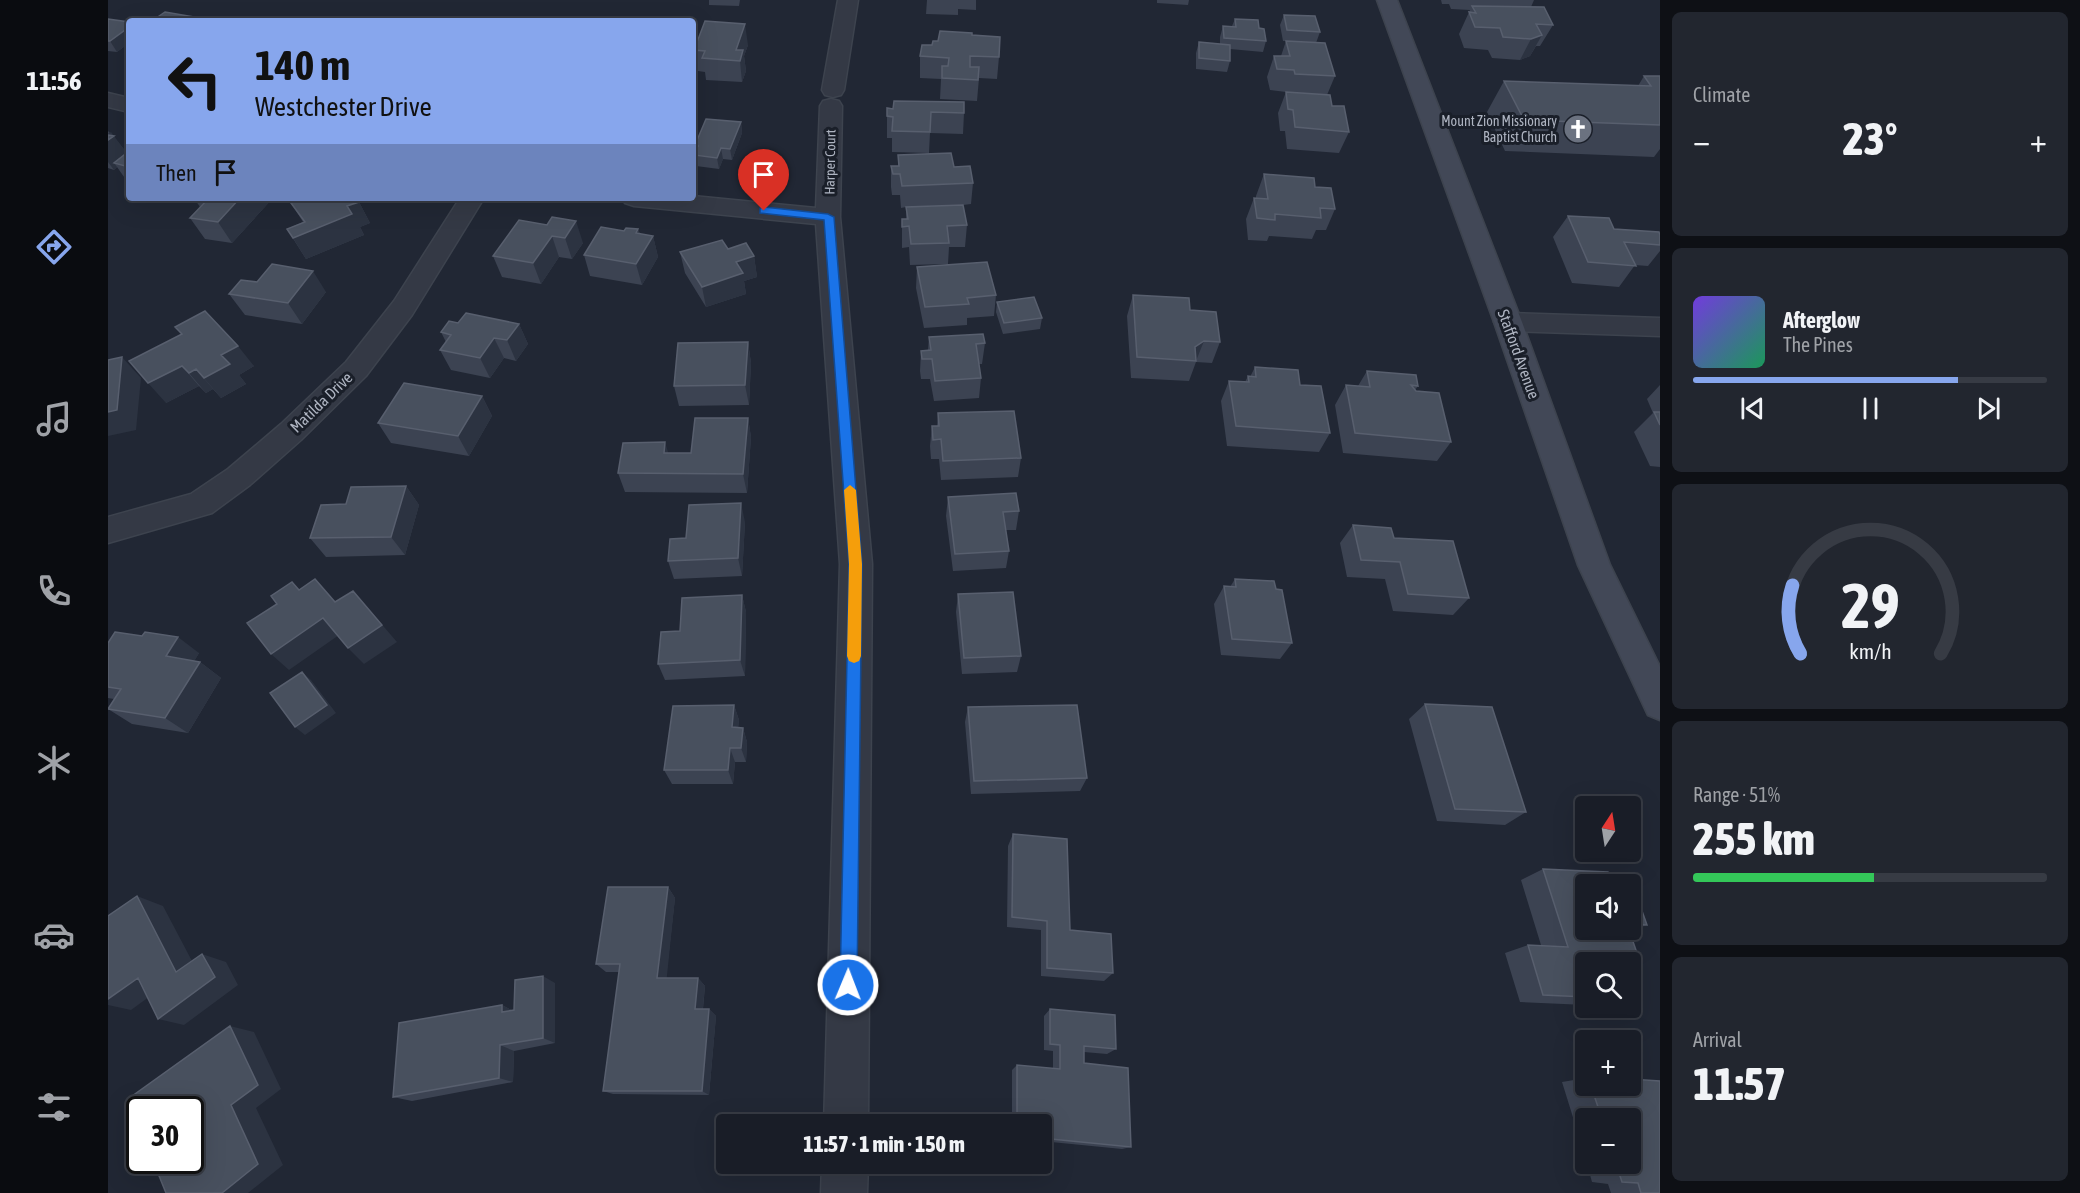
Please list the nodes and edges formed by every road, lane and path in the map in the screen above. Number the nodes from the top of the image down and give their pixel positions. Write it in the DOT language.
graph roads {
  1 [pos="848,0"];
  2 [pos="1388,0"];
  3 [pos="108,100"];
  4 [pos="126,104"];
  5 [pos="470,201"];
  6 [pos="665,201"];
  7 [pos="828,217"];
  8 [pos="1508,322"];
  9 [pos="1660,327"];
  10 [pos="108,530"];
  11 [pos="1660,704"];
  12 [pos="846,1114"];
  13 [pos="845,1174"];
  14 [pos="844,1193"];
  1 -- 7 [label="street, Harper Court"];
  2 -- 8 [label="main road, Stafford Avenue"];
  3 -- 4 [label="street"];
  5 -- 10 [label="street, Matilda Drive"];
  6 -- 7 [label="street"];
  7 -- 12 [label="street, Harper Court"];
  8 -- 9 [label="street"];
  8 -- 11 [label="main road, Stafford Avenue"];
  13 -- 14 [label="street"];
}
